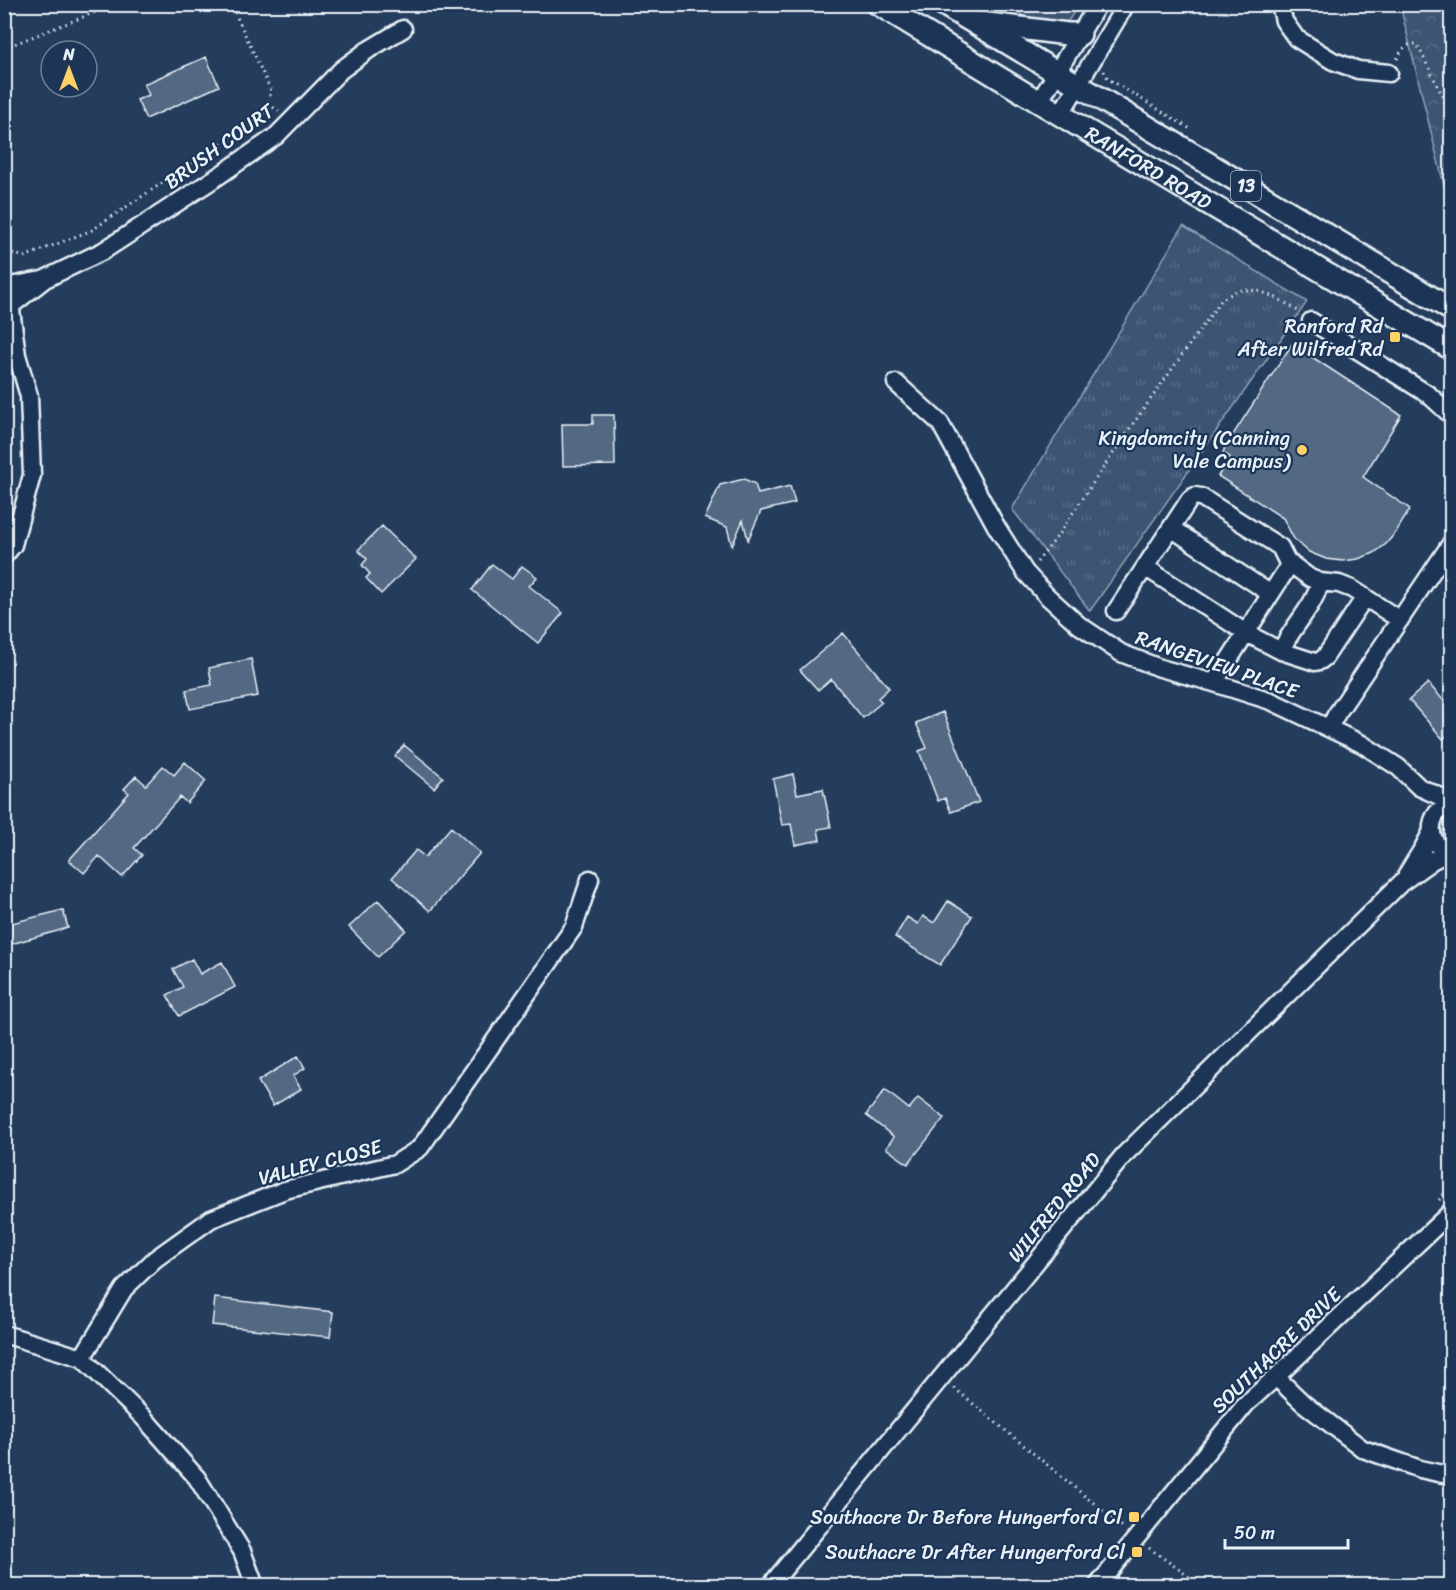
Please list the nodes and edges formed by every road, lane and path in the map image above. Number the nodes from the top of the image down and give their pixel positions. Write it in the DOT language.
graph roads {
  1 [pos="116,4"];
  2 [pos="231,4"];
  3 [pos="878,4"];
  4 [pos="943,4"];
  5 [pos="1098,4"];
  6 [pos="1126,4"];
  7 [pos="1280,4"];
  8 [pos="973,22"];
  9 [pos="403,29"];
  10 [pos="1080,34"];
  11 [pos="4,48"];
  12 [pos="1057,72"];
  13 [pos="1389,73"];
  14 [pos="1078,85"];
  15 [pos="1039,102"];
  16 [pos="1452,106"];
  17 [pos="1060,115"];
  18 [pos="4,246"];
  19 [pos="45,279"];
  20 [pos="4,287"];
  21 [pos="9,310"];
  22 [pos="1452,310"];
  23 [pos="1311,321"];
  24 [pos="4,341"];
  25 [pos="1452,349"];
  26 [pos="17,355"];
  27 [pos="896,383"];
  28 [pos="1452,416"];
  29 [pos="1171,528"];
  30 [pos="1452,542"];
  31 [pos="4,556"];
  32 [pos="1290,564"];
  33 [pos="1145,567"];
  34 [pos="1025,572"];
  35 [pos="1320,582"];
  36 [pos="1271,594"];
  37 [pos="1365,597"];
  38 [pos="1116,611"];
  39 [pos="1400,620"];
  40 [pos="1246,633"];
  41 [pos="1281,651"];
  42 [pos="1214,682"];
  43 [pos="1329,728"];
  44 [pos="1419,787"];
  45 [pos="1452,803"];
  46 [pos="1431,827"];
  47 [pos="1449,853"];
  48 [pos="590,879"];
  49 [pos="1401,883"];
  50 [pos="1452,1211"];
  51 [pos="4,1334"];
  52 [pos="82,1358"];
  53 [pos="1276,1377"];
  54 [pos="941,1378"];
  55 [pos="1452,1476"];
  56 [pos="1136,1538"];
  57 [pos="255,1586"];
  58 [pos="770,1586"];
  59 [pos="1097,1586"];
  60 [pos="1202,1586"];
  1 -- 11 [label="path"];
  2 -- 18 [label="path"];
  3 -- 15 [label="main road, RANFORD ROAD / 13"];
  4 -- 8 [label="main road, RANFORD ROAD / 13"];
  5 -- 10 [label="street"];
  6 -- 14 [label="street"];
  7 -- 13 [label="street"];
  8 -- 10 [label="main road"];
  8 -- 12 [label="main road, RANFORD ROAD / 13"];
  9 -- 19 [label="street, BRUSH COURT"];
  10 -- 12 [label="street"];
  12 -- 14 [label="main road, RANFORD ROAD / 13"];
  12 -- 15 [label="street"];
  13 -- 16 [label="path"];
  14 -- 17 [label="street"];
  14 -- 22 [label="main road, RANFORD ROAD / 13"];
  15 -- 17 [label="main road, RANFORD ROAD / 13"];
  17 -- 25 [label="main road, RANFORD ROAD / 13"];
  19 -- 20 [label="street, BRUSH COURT"];
  19 -- 21 [label="street, BRUSH COURT"];
  20 -- 21 [label="street"];
  21 -- 26 [label="street"];
  23 -- 28 [label="street"];
  23 -- 34 [label="path"];
  24 -- 26 [label="street"];
  26 -- 31 [label="street"];
  27 -- 34 [label="street, RANGEVIEW PLACE"];
  29 -- 32 [label="street"];
  29 -- 33 [label="street"];
  29 -- 36 [label="street"];
  30 -- 39 [label="street"];
  32 -- 35 [label="street"];
  32 -- 36 [label="street"];
  33 -- 38 [label="street"];
  33 -- 40 [label="street"];
  34 -- 42 [label="street, RANGEVIEW PLACE"];
  35 -- 37 [label="street"];
  35 -- 41 [label="street"];
  36 -- 40 [label="street"];
  37 -- 39 [label="street"];
  37 -- 41 [label="street"];
  39 -- 43 [label="street"];
  40 -- 41 [label="street"];
  40 -- 42 [label="street"];
  42 -- 43 [label="street, RANGEVIEW PLACE"];
  43 -- 44 [label="street, RANGEVIEW PLACE"];
  44 -- 45 [label="street, RANGEVIEW PLACE"];
  44 -- 46 [label="street, RANGEVIEW PLACE"];
  45 -- 46 [label="street, WILFRED ROAD"];
  46 -- 47 [label="street, WILFRED ROAD"];
  46 -- 49 [label="street, WILFRED ROAD"];
  47 -- 49 [label="street, WILFRED ROAD"];
  48 -- 52 [label="street, VALLEY CLOSE"];
  49 -- 54 [label="street, WILFRED ROAD"];
  50 -- 53 [label="street, SOUTHACRE DRIVE"];
  51 -- 52 [label="street"];
  52 -- 57 [label="street"];
  53 -- 55 [label="street"];
  53 -- 56 [label="street, SOUTHACRE DRIVE"];
  54 -- 56 [label="path"];
  54 -- 58 [label="street, WILFRED ROAD"];
  56 -- 59 [label="street, SOUTHACRE DRIVE"];
  56 -- 60 [label="path"];
}
